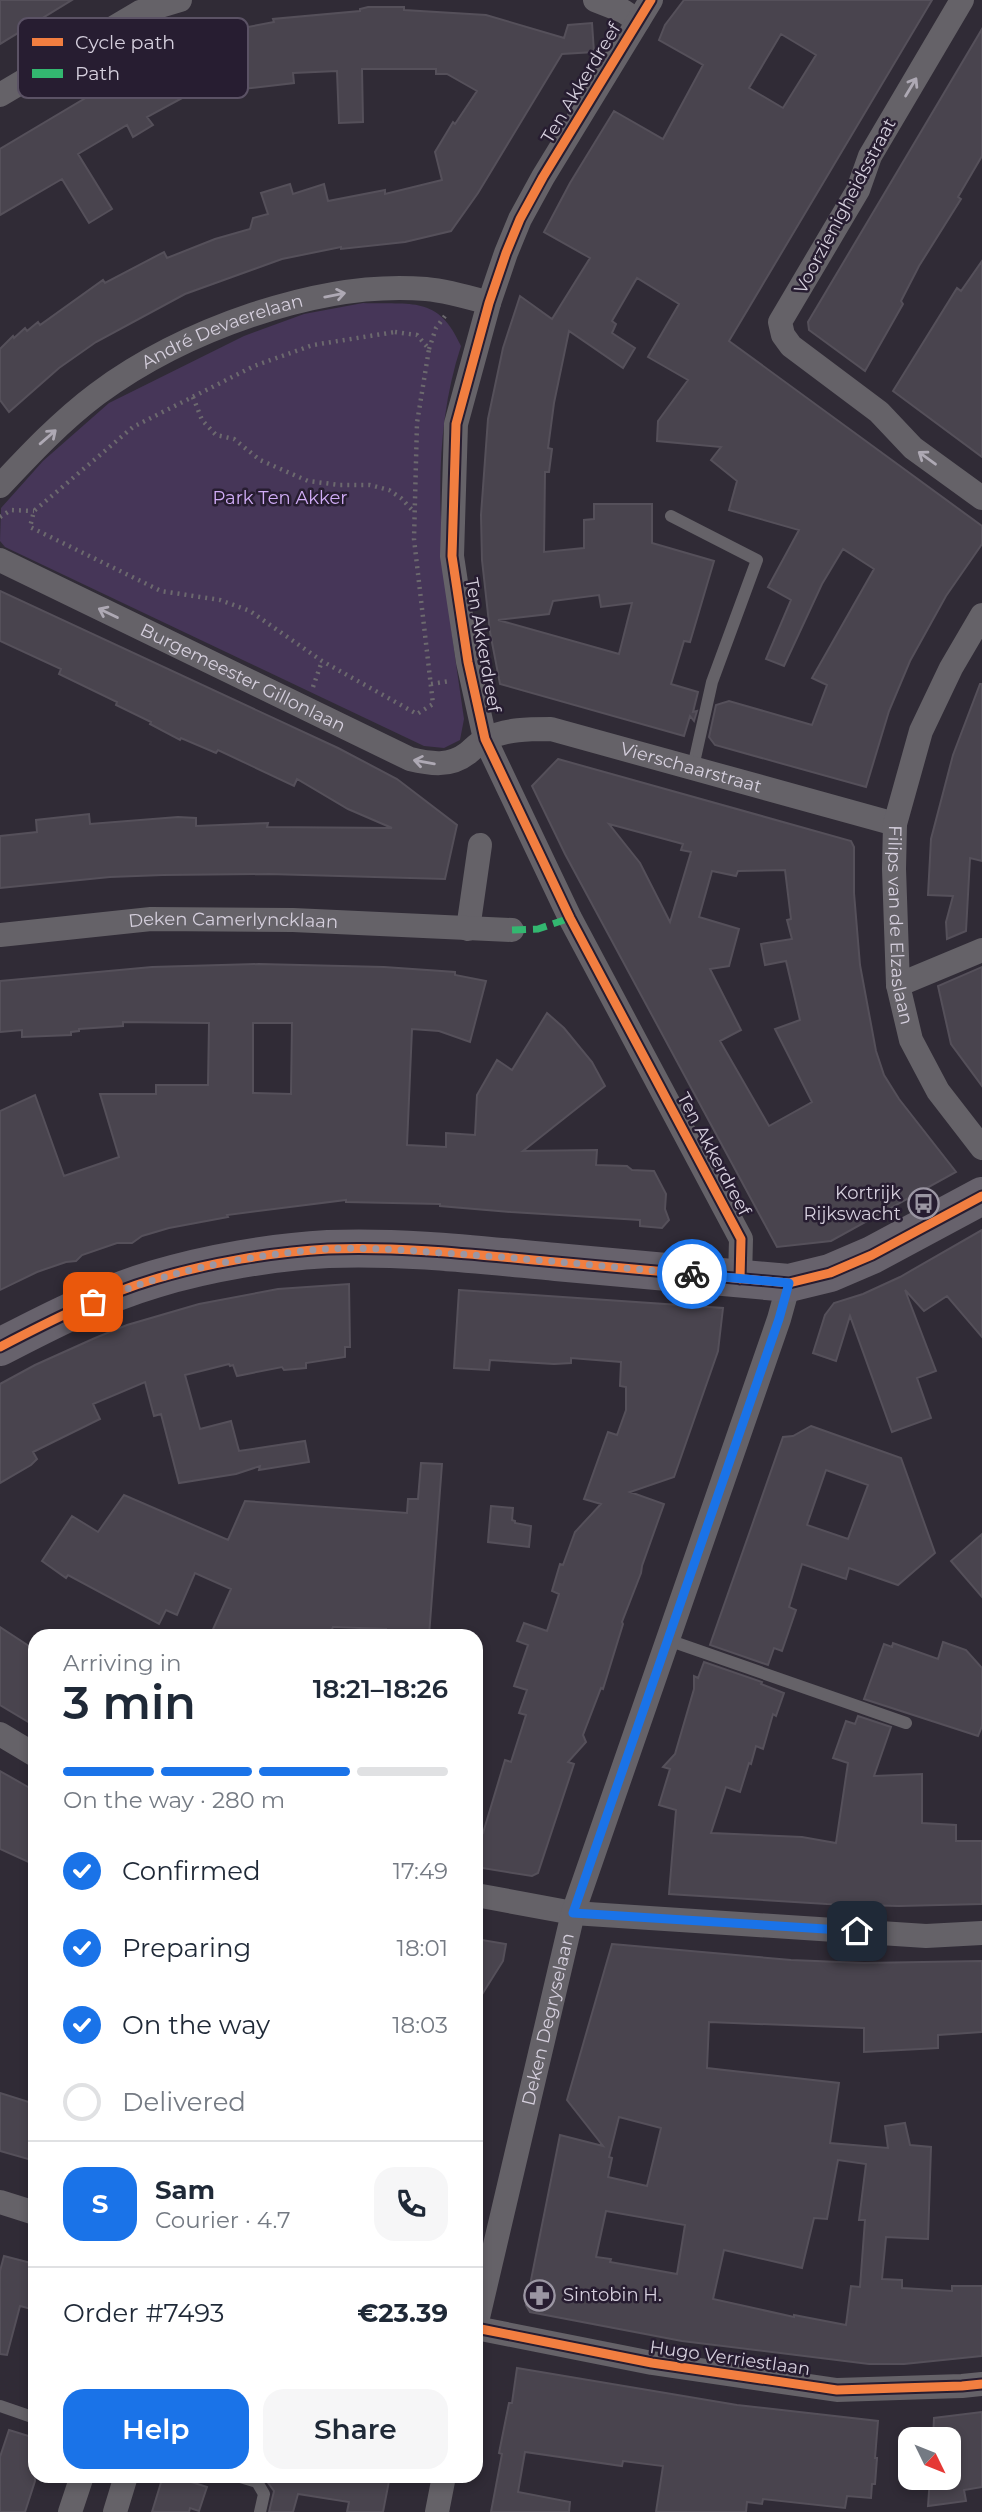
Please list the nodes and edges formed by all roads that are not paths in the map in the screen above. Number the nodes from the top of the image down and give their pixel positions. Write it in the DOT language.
graph roads {
  1 [pos="180,0"];
  2 [pos="595,0"];
  3 [pos="962,0"];
  4 [pos="644,10"];
  5 [pos="130,18"];
  6 [pos="18,83"];
  7 [pos="0,94"];
  8 [pos="489,303"];
  9 [pos="0,486"];
  10 [pos="982,498"];
  11 [pos="671,516"];
  12 [pos="0,560"];
  13 [pos="982,615"];
  14 [pos="485,739"];
  15 [pos="692,767"];
  16 [pos="895,824"];
  17 [pos="480,845"];
  18 [pos="468,929"];
  19 [pos="512,930"];
  20 [pos="0,935"];
  21 [pos="982,950"];
  22 [pos="898,985"];
  23 [pos="982,1148"];
  24 [pos="982,1196"];
  25 [pos="740,1279"];
  26 [pos="789,1283"];
  27 [pos="0,1347"];
  28 [pos="668,1640"];
  29 [pos="906,1723"];
  30 [pos="0,1734"];
  31 [pos="28,1751"];
  32 [pos="483,1896"];
  33 [pos="573,1913"];
  34 [pos="982,1933"];
  35 [pos="0,2202"];
  36 [pos="28,2211"];
  37 [pos="483,2297"];
  38 [pos="483,2328"];
  39 [pos="982,2384"];
  40 [pos="0,2406"];
  41 [pos="28,2416"];
  42 [pos="80,2483"];
  43 [pos="124,2483"];
  44 [pos="258,2483"];
  45 [pos="443,2483"];
  46 [pos="70,2512"];
  47 [pos="115,2512"];
  48 [pos="260,2512"];
  49 [pos="437,2512"];
  1 -- 5 [label="street"];
  2 -- 4 [label="street"];
  10 -- 3 [label="street, Voorzienigheidsstraat, one-way"];
  4 -- 8 [label="street, Ten Akkerdreef"];
  6 -- 7 [label="street"];
  9 -- 8 [label="street, André Devaerelaan, one-way"];
  8 -- 14 [label="street, Ten Akkerdreef"];
  11 -- 15 [label="lane"];
  14 -- 12 [label="street, Burgemeester Gillonlaan, one-way"];
  13 -- 16 [label="street, Filips van de Elzaslaan"];
  14 -- 15 [label="street, Vierschaarstraat"];
  14 -- 25 [label="street, Ten Akkerdreef"];
  15 -- 16 [label="street, Vierschaarstraat"];
  16 -- 22 [label="street, Filips van de Elzaslaan"];
  17 -- 18 [label="street"];
  18 -- 19 [label="street, Deken Camerlyncklaan"];
  18 -- 20 [label="street, Deken Camerlyncklaan"];
  21 -- 22 [label="street"];
  22 -- 23 [label="street, Filips van de Elzaslaan"];
  24 -- 26 [label="main road"];
  25 -- 26 [label="main road"];
  25 -- 27 [label="main road"];
  26 -- 28 [label="street, Deken Degryselaan"];
  28 -- 29 [label="lane"];
  28 -- 33 [label="street, Deken Degryselaan"];
  30 -- 31 [label="street"];
  32 -- 33 [label="street"];
  33 -- 34 [label="street"];
  33 -- 37 [label="street, Deken Degryselaan"];
  35 -- 36 [label="street"];
  38 -- 39 [label="street, Hugo Verriestlaan"];
  40 -- 41 [label="lane"];
  42 -- 46 [label="street"];
  43 -- 47 [label="street"];
  44 -- 48 [label="lane"];
  45 -- 49 [label="street"];
}
